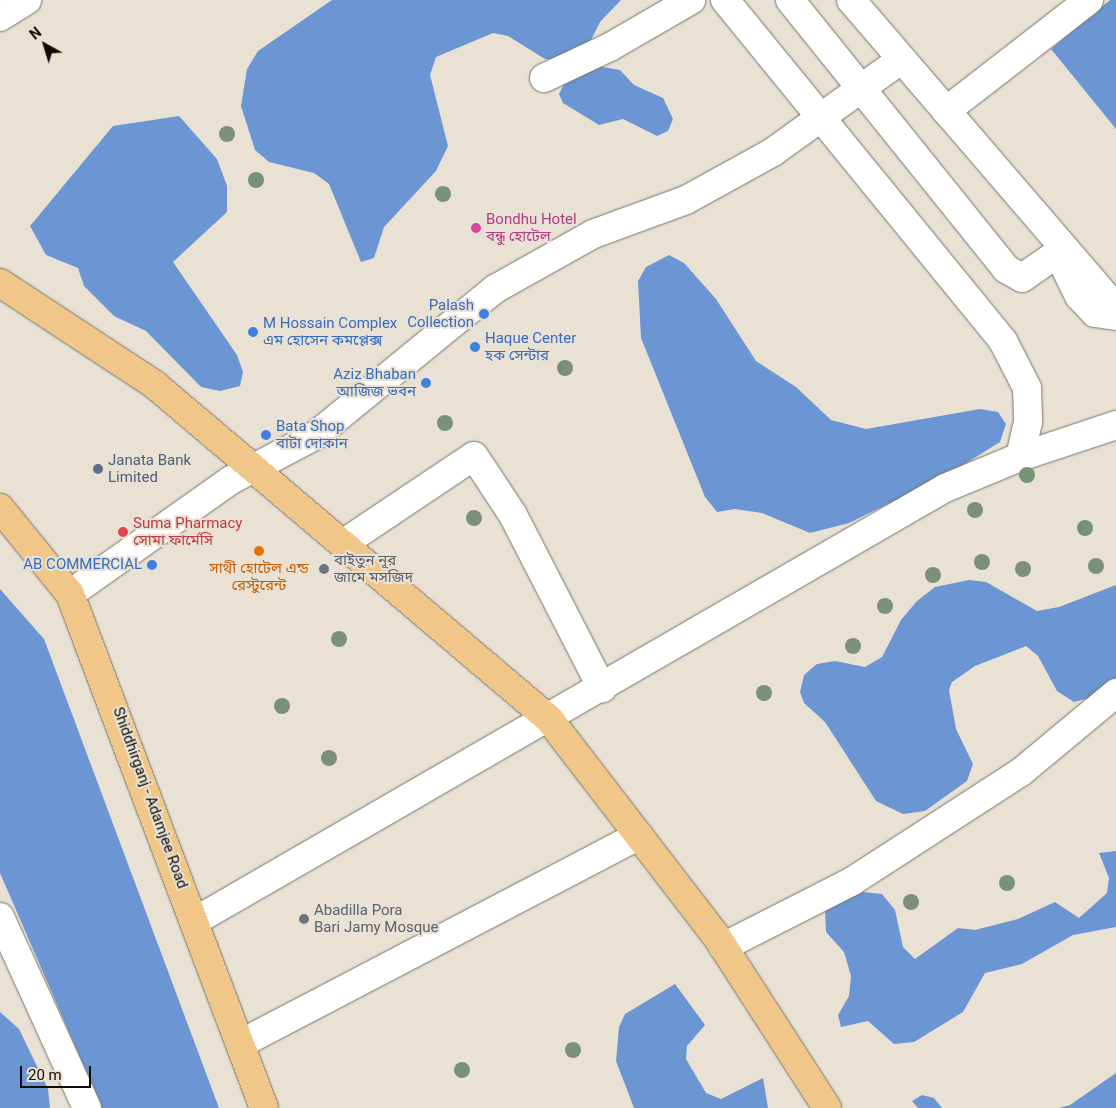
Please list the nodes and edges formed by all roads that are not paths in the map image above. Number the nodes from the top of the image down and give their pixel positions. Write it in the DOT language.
graph roads {
  1 [pos="27,0"];
  2 [pos="691,0"];
  3 [pos="726,0"];
  4 [pos="790,0"];
  5 [pos="852,0"];
  6 [pos="1089,0"];
  7 [pos="0,17"];
  8 [pos="899,61"];
  9 [pos="544,78"];
  10 [pos="862,88"];
  11 [pos="946,111"];
  12 [pos="822,117"];
  13 [pos="0,283"];
  14 [pos="1116,308"];
  15 [pos="1116,316"];
  16 [pos="1116,426"];
  17 [pos="1020,457"];
  18 [pos="256,470"];
  19 [pos="0,508"];
  20 [pos="344,543"];
  21 [pos="70,594"];
  22 [pos="602,688"];
  23 [pos="1116,693"];
  24 [pos="550,719"];
  25 [pos="639,835"];
  26 [pos="0,917"];
  27 [pos="195,921"];
  28 [pos="723,946"];
  29 [pos="240,1044"];
  30 [pos="87,1108"];
  31 [pos="264,1108"];
  32 [pos="827,1108"];
  1 -- 7 [label="street"];
  2 -- 9 [label="street"];
  3 -- 12 [label="street"];
  4 -- 10 [label="street"];
  5 -- 8 [label="street"];
  6 -- 11 [label="street"];
  8 -- 10 [label="street"];
  8 -- 11 [label="street"];
  10 -- 12 [label="street"];
  10 -- 15 [label="street"];
  11 -- 14 [label="street"];
  12 -- 17 [label="street"];
  12 -- 18 [label="street"];
  13 -- 18 [label="main road"];
  16 -- 17 [label="street"];
  17 -- 22 [label="street"];
  18 -- 20 [label="main road"];
  18 -- 21 [label="street"];
  19 -- 21 [label="main road, Shiddhirganj - Adamjee Road"];
  20 -- 22 [label="street"];
  20 -- 24 [label="main road"];
  21 -- 27 [label="main road, Shiddhirganj - Adamjee Road"];
  22 -- 24 [label="street"];
  23 -- 28 [label="street"];
  24 -- 25 [label="main road"];
  24 -- 27 [label="street"];
  25 -- 28 [label="main road"];
  25 -- 29 [label="street"];
  26 -- 30 [label="street"];
  27 -- 29 [label="main road, Shiddhirganj - Adamjee Road"];
  28 -- 32 [label="main road"];
  29 -- 31 [label="main road, Shiddhirganj - Adamjee Road"];
}
